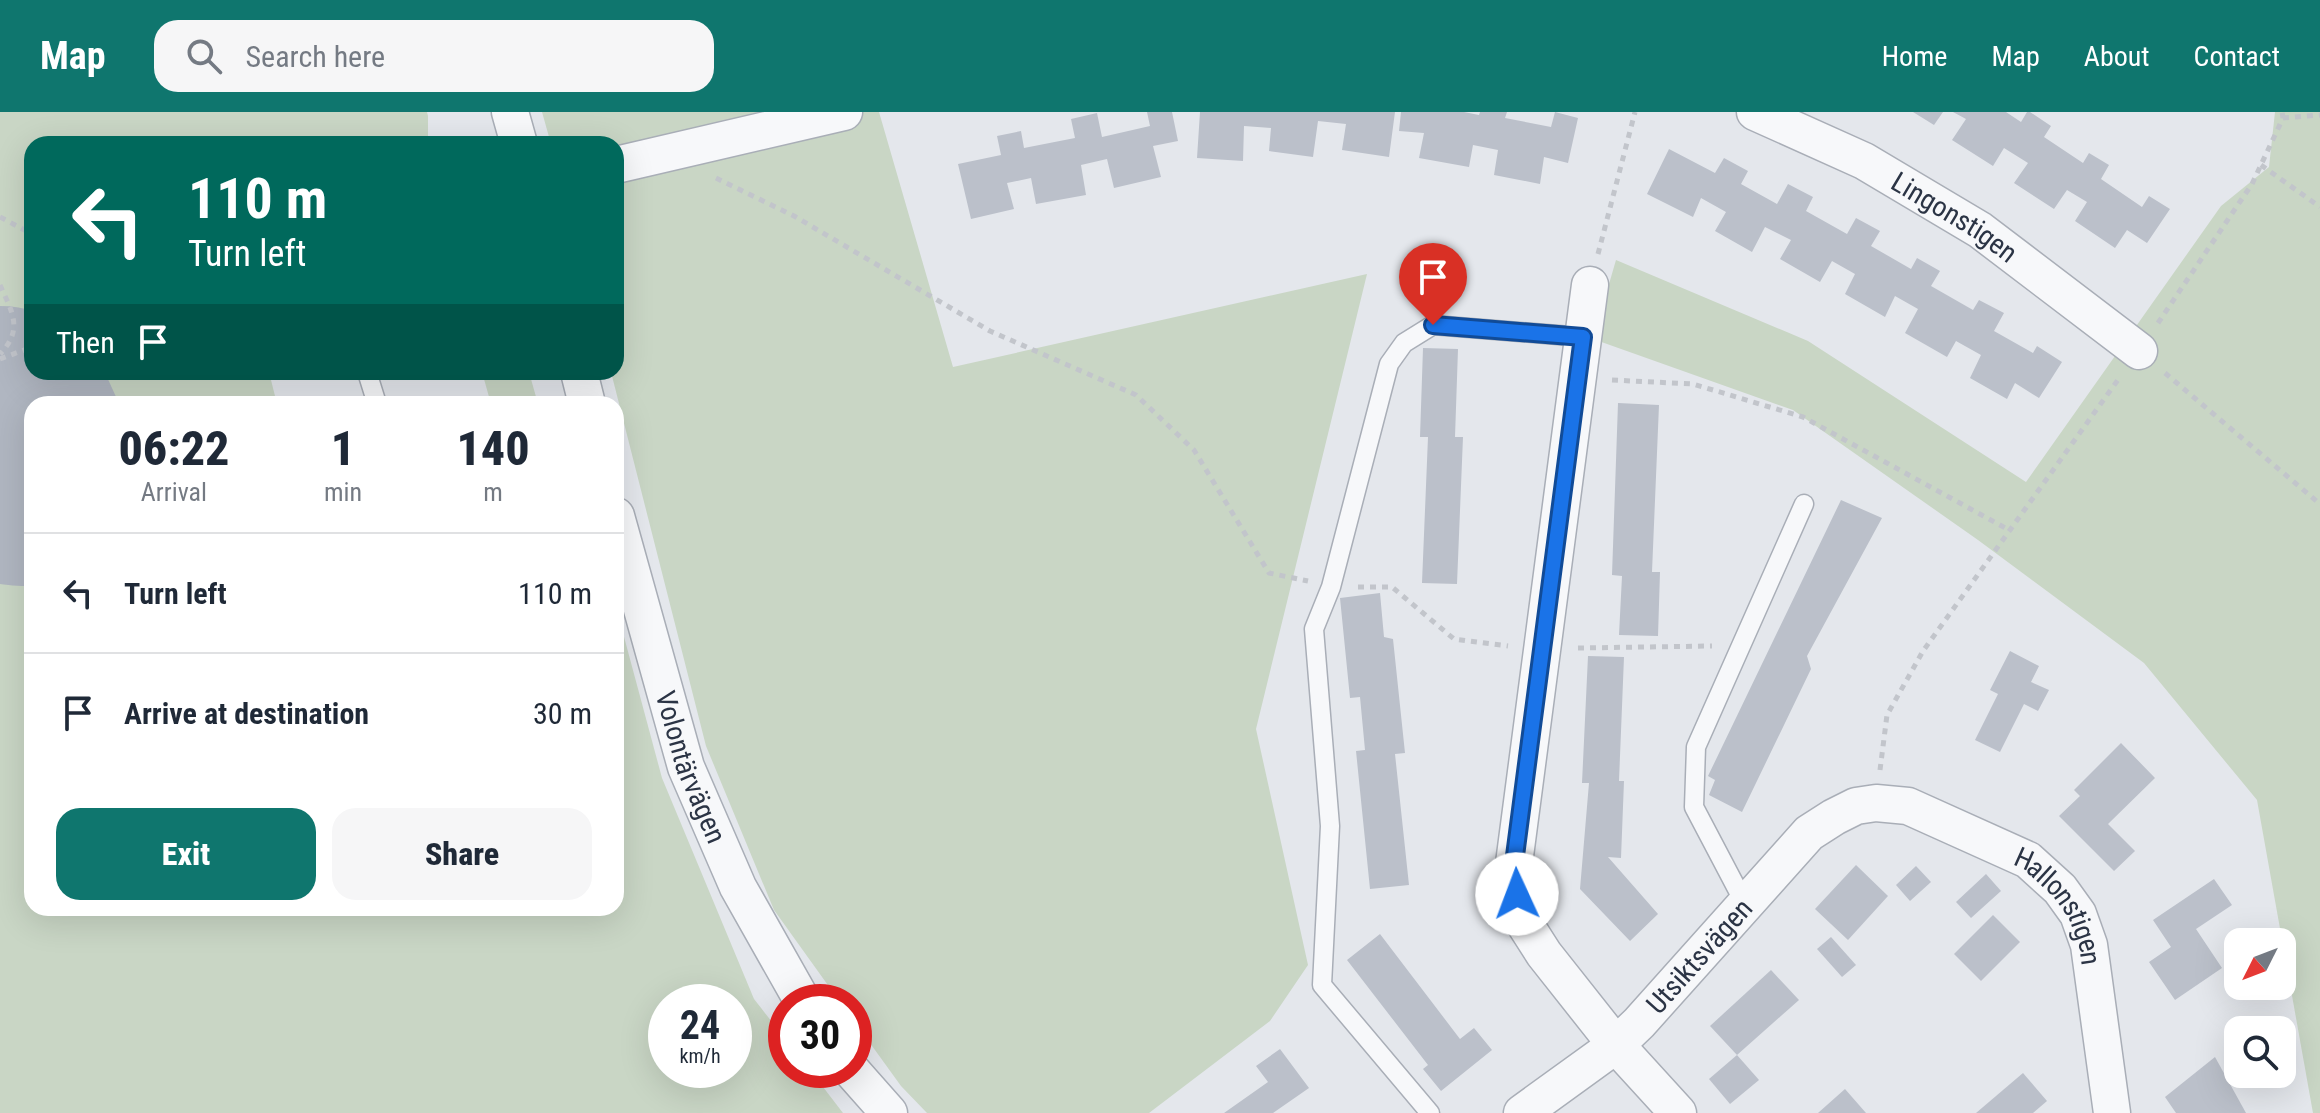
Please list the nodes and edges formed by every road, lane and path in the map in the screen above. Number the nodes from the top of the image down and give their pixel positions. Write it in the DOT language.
graph roads {
  1 [pos="510,112"];
  2 [pos="844,112"];
  3 [pos="1635,112"];
  4 [pos="1755,112"];
  5 [pos="2283,115"];
  6 [pos="2320,115"];
  7 [pos="517,136"];
  8 [pos="664,154"];
  9 [pos="624,163"];
  10 [pos="2261,165"];
  11 [pos="2320,207"];
  12 [pos="0,217"];
  13 [pos="24,230"];
  14 [pos="0,285"];
  15 [pos="1590,285"];
  16 [pos="1583,337"];
  17 [pos="24,350"];
  18 [pos="2139,351"];
  19 [pos="0,357"];
  20 [pos="1578,378"];
  21 [pos="1804,504"];
  22 [pos="2320,504"];
  23 [pos="2009,530"];
  24 [pos="624,545"];
  25 [pos="1331,587"];
  26 [pos="1741,645"];
  27 [pos="1542,648"];
  28 [pos="1876,803"];
  29 [pos="1745,904"];
  30 [pos="791,984"];
  31 [pos="1616,1045"];
  32 [pos="865,1088"];
  33 [pos="889,1113"];
  34 [pos="1430,1113"];
  35 [pos="1522,1113"];
  36 [pos="1678,1113"];
  37 [pos="2112,1113"];
  1 -- 7 [label="street"];
  2 -- 8 [label="street"];
  3 -- 15 [label="path"];
  4 -- 18 [label="street, Lingonstigen"];
  5 -- 6 [label="path"];
  5 -- 10 [label="path"];
  8 -- 9 [label="street"];
  8 -- 25 [label="path"];
  10 -- 11 [label="path"];
  10 -- 18 [label="path"];
  12 -- 13 [label="path"];
  14 -- 19 [label="path"];
  15 -- 16 [label="street"];
  16 -- 20 [label="street"];
  16 -- 25 [label="lane"];
  17 -- 19 [label="path"];
  18 -- 22 [label="path"];
  18 -- 23 [label="path"];
  20 -- 23 [label="path"];
  20 -- 27 [label="street"];
  21 -- 26 [label="lane"];
  23 -- 28 [label="path"];
  24 -- 30 [label="street, Volontärvägen"];
  25 -- 27 [label="path"];
  25 -- 34 [label="lane"];
  26 -- 27 [label="path"];
  26 -- 29 [label="lane"];
  27 -- 31 [label="street"];
  28 -- 29 [label="street, Utsiktsvägen"];
  28 -- 37 [label="street, Hallonstigen"];
  29 -- 31 [label="street, Utsiktsvägen"];
  31 -- 35 [label="street, Utsiktsvägen"];
  31 -- 36 [label="street"];
  32 -- 33 [label="street"];
}
